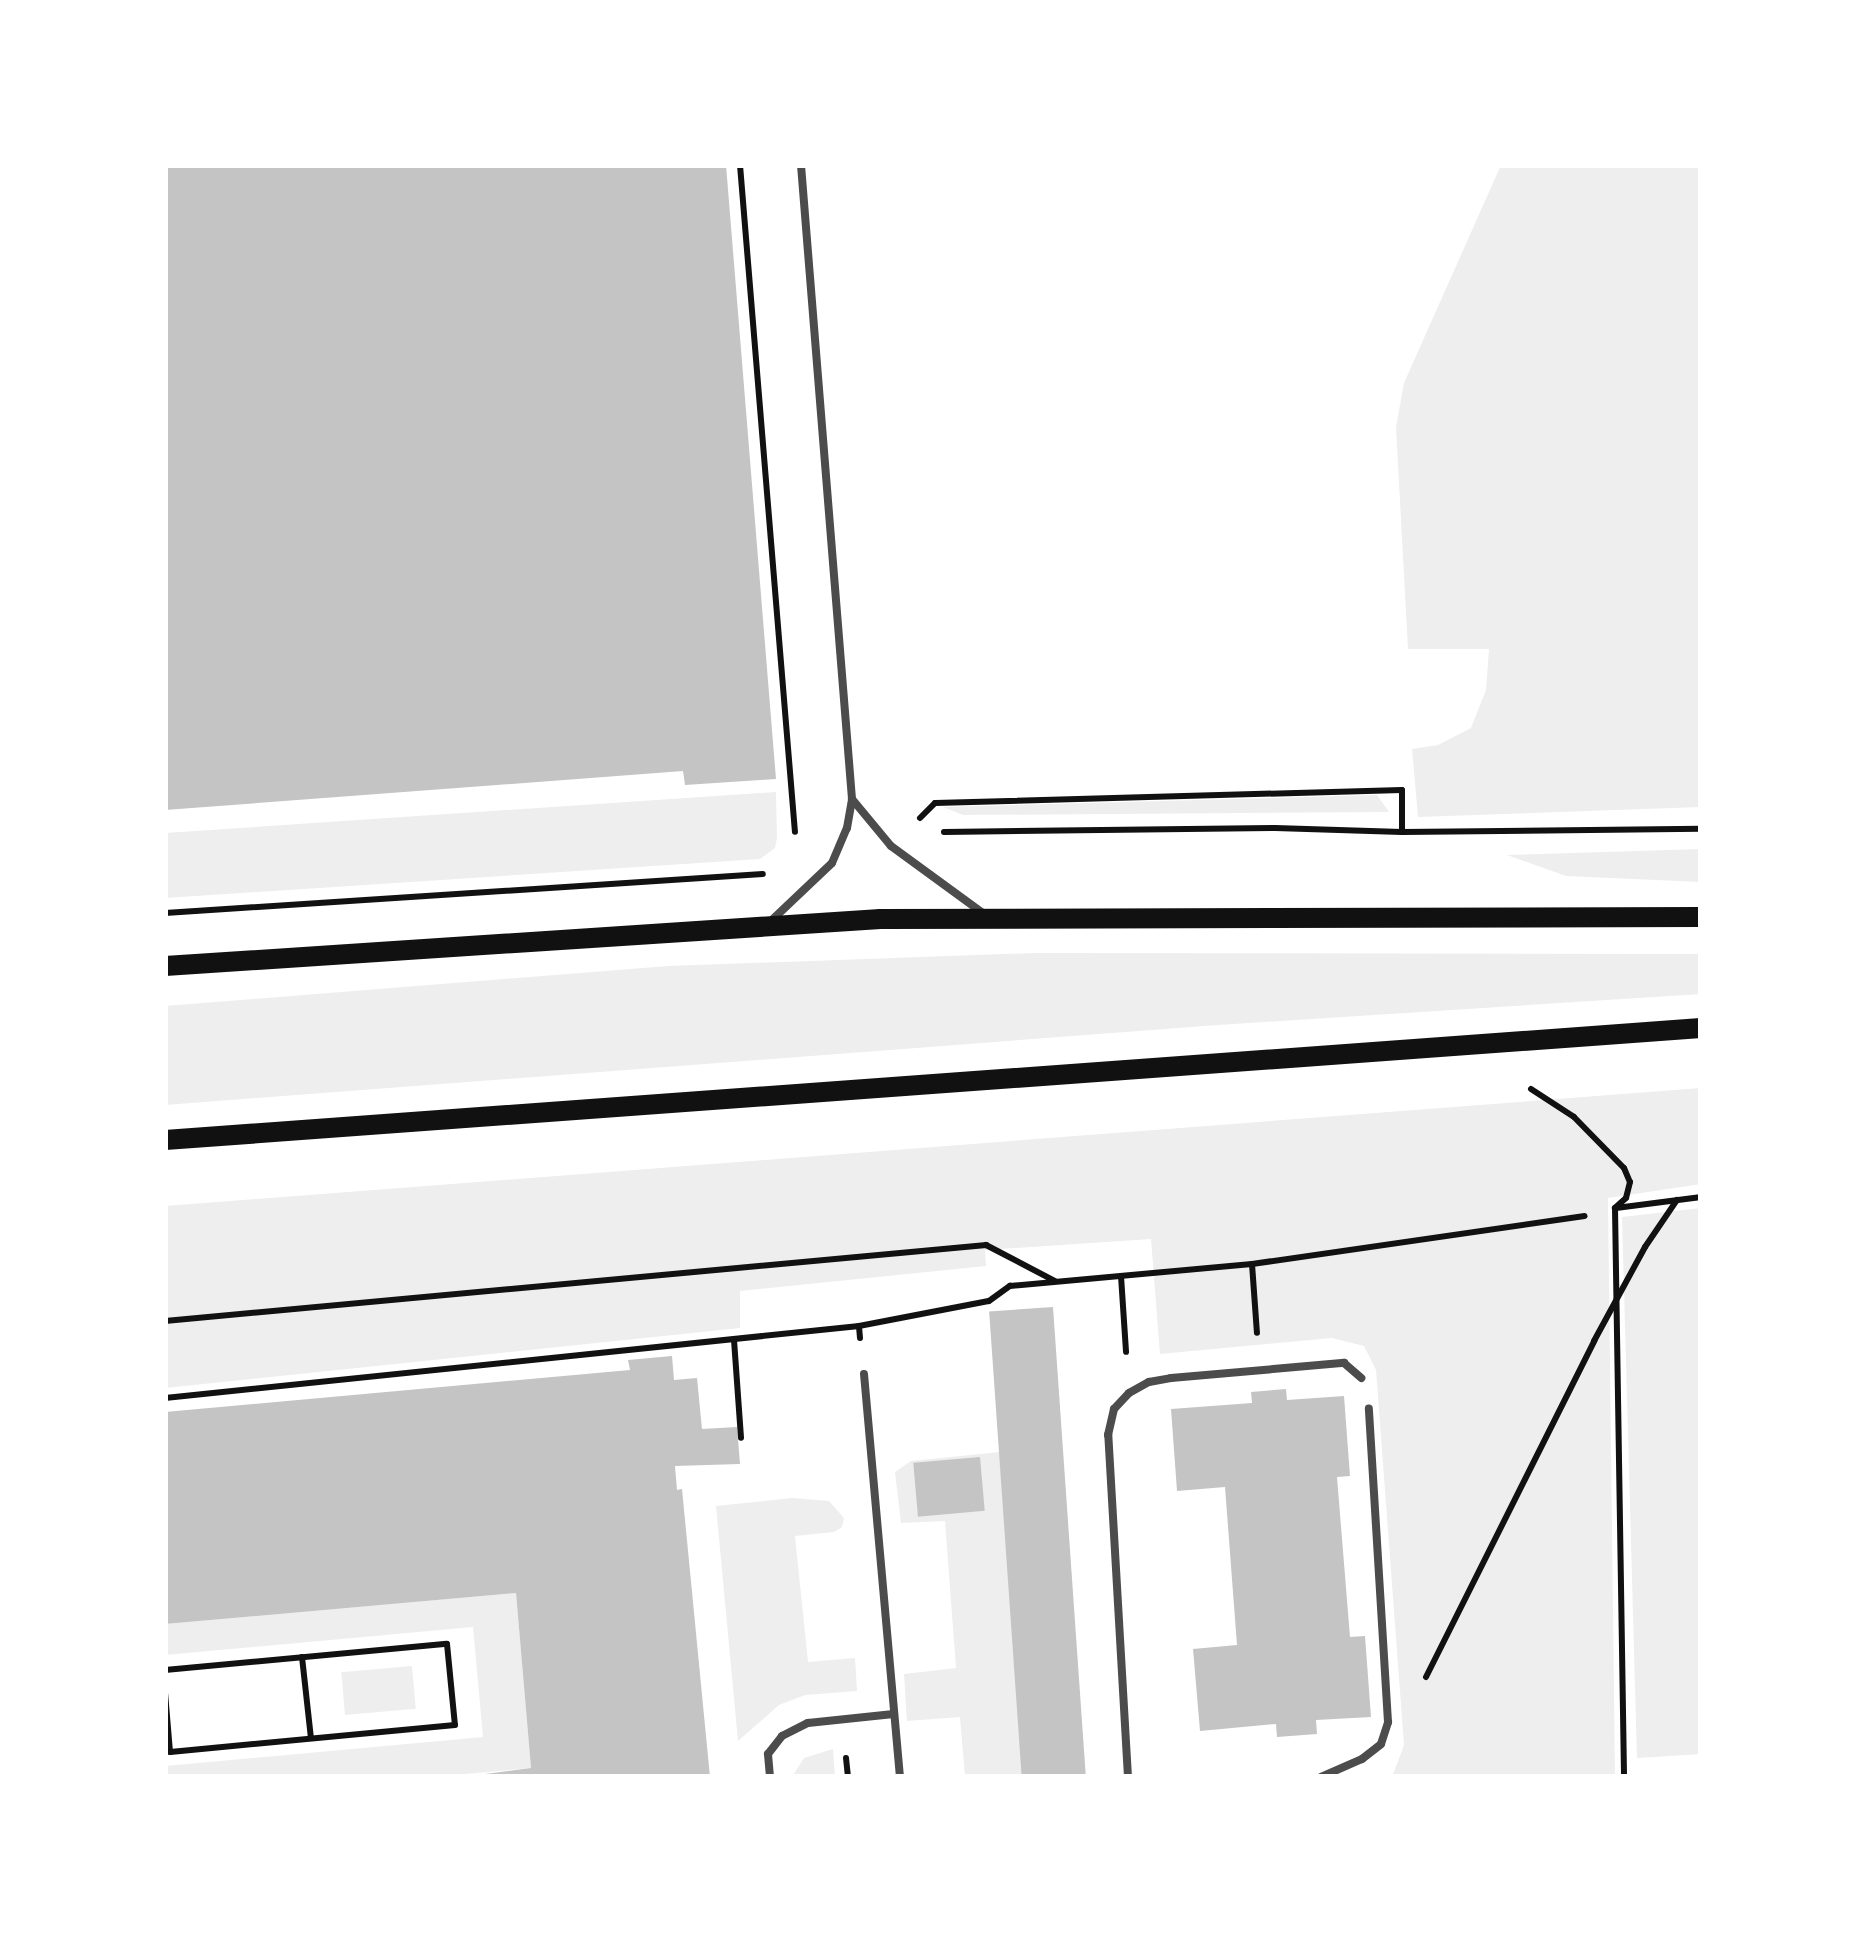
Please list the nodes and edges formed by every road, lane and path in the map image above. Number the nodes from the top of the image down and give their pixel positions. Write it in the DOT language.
graph roads {
  1 [pos="740,165"];
  2 [pos="802,165"];
  3 [pos="852,799"];
  4 [pos="912,826"];
  5 [pos="1701,829"];
  6 [pos="1570,830"];
  7 [pos="795,832"];
  8 [pos="1402,832"];
  9 [pos="1701,917"];
  10 [pos="991,918"];
  11 [pos="766,925"];
  12 [pos="165,966"];
  13 [pos="1701,1028"];
  14 [pos="1527,1086"];
  15 [pos="165,1140"];
  16 [pos="1701,1197"];
  17 [pos="1677,1200"];
  18 [pos="1615,1208"];
  19 [pos="1585,1216"];
  20 [pos="1252,1264"];
  21 [pos="1122,1276"];
  22 [pos="1056,1281"];
  23 [pos="1618,1302"];
  24 [pos="165,1321"];
  25 [pos="859,1326"];
  26 [pos="734,1340"];
  27 [pos="1260,1369"];
  28 [pos="864,1374"];
  29 [pos="1361,1378"];
  30 [pos="1129,1393"];
  31 [pos="165,1398"];
  32 [pos="1369,1409"];
  33 [pos="741,1438"];
  34 [pos="302,1657"];
  35 [pos="165,1670"];
  36 [pos="165,1693"];
  37 [pos="894,1714"];
  38 [pos="1388,1722"];
  39 [pos="311,1738"];
  40 [pos="770,1777"];
  41 [pos="900,1777"];
  42 [pos="1128,1777"];
  43 [pos="1321,1777"];
  44 [pos="1624,1777"];
  1 -- 7 [label="path"];
  2 -- 3 [label="lane"];
  3 -- 10 [label="lane"];
  3 -- 11 [label="lane"];
  4 -- 8 [label="path"];
  5 -- 6 [label="path"];
  9 -- 10 [label="main road"];
  10 -- 11 [label="main road"];
  11 -- 12 [label="main road"];
  13 -- 15 [label="main road"];
  14 -- 18 [label="path"];
  16 -- 17 [label="path"];
  17 -- 18 [label="path"];
  17 -- 23 [label="path"];
  18 -- 23 [label="path"];
  19 -- 20 [label="path"];
  20 -- 21 [label="path"];
  20 -- 27 [label="path"];
  21 -- 22 [label="path"];
  21 -- 30 [label="path"];
  22 -- 24 [label="path"];
  22 -- 25 [label="path"];
  23 -- 38 [label="path"];
  23 -- 44 [label="path"];
  25 -- 26 [label="path"];
  25 -- 28 [label="path"];
  26 -- 31 [label="path"];
  26 -- 33 [label="path"];
  27 -- 29 [label="lane"];
  27 -- 30 [label="lane"];
  28 -- 37 [label="lane"];
  30 -- 42 [label="lane"];
  32 -- 38 [label="lane"];
  34 -- 35 [label="path"];
  34 -- 39 [label="path"];
  34 -- 39 [label="path"];
  36 -- 39 [label="path"];
  37 -- 40 [label="lane"];
  37 -- 41 [label="lane"];
  38 -- 43 [label="lane"];
}
